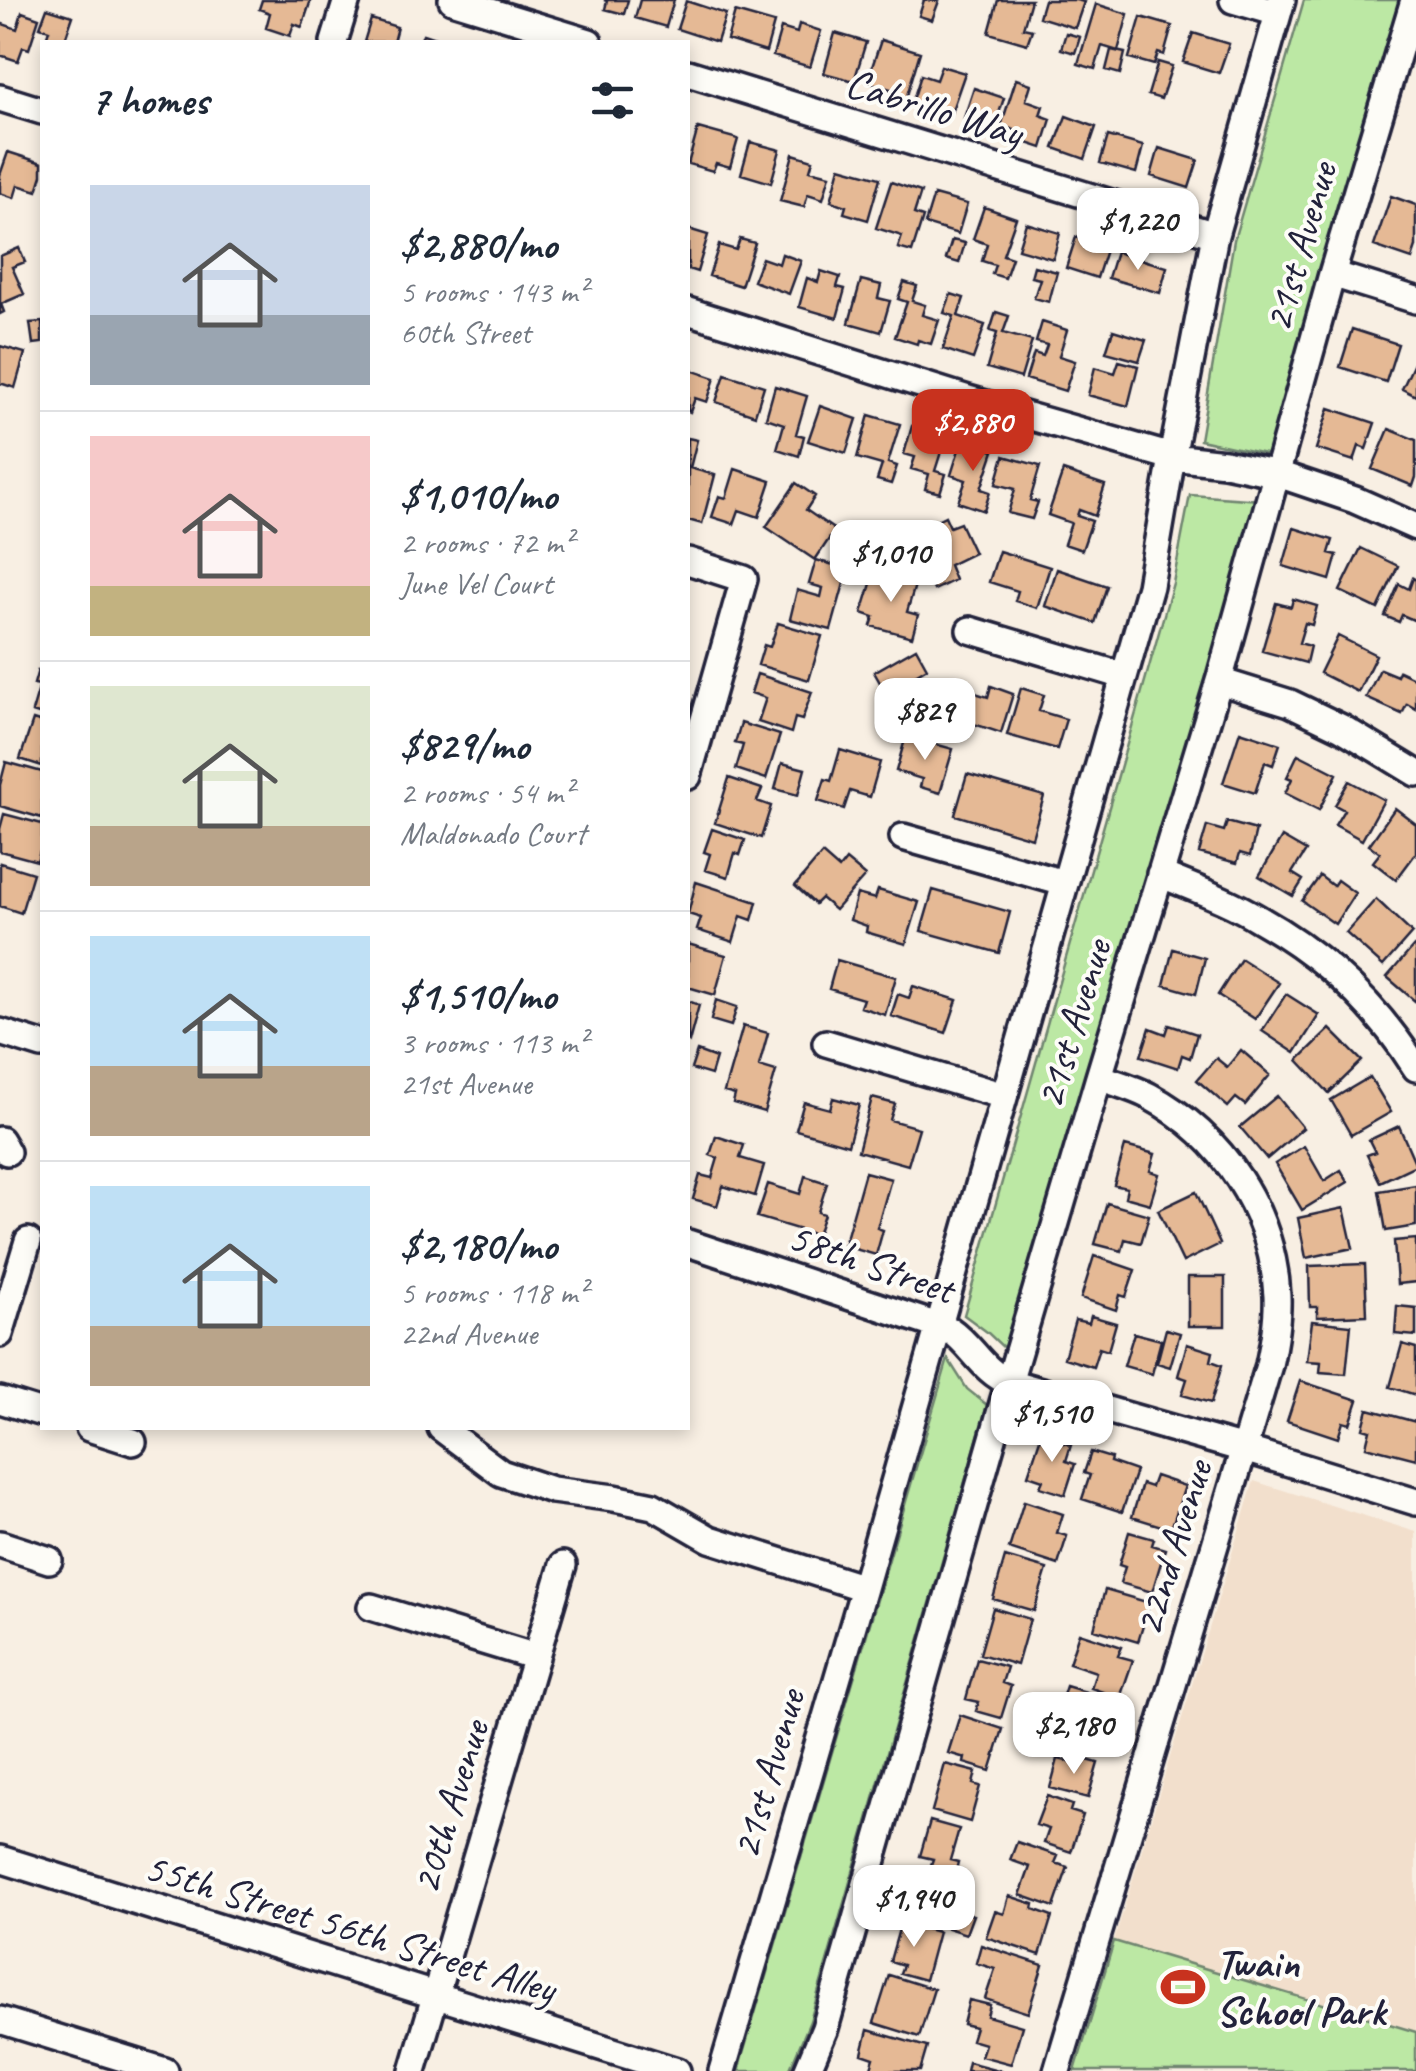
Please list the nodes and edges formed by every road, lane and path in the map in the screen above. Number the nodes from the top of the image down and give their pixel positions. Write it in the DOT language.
graph roads {
  1 [pos="347,0"];
  2 [pos="452,0"];
  3 [pos="1233,0"];
  4 [pos="1414,0"];
  5 [pos="1280,7"];
  6 [pos="335,40"];
  7 [pos="582,40"];
  8 [pos="1407,58"];
  9 [pos="690,74"];
  10 [pos="0,98"];
  11 [pos="40,110"];
  12 [pos="1215,236"];
  13 [pos="1332,274"];
  14 [pos="1416,300"];
  15 [pos="690,312"];
  16 [pos="1172,458"];
  17 [pos="1278,474"];
  18 [pos="1416,526"];
  19 [pos="690,562"];
  20 [pos="970,630"];
  21 [pos="1124,676"];
  22 [pos="1219,680"];
  23 [pos="690,769"];
  24 [pos="1416,773"];
  25 [pos="903,837"];
  26 [pos="1160,874"];
  27 [pos="1064,883"];
  28 [pos="0,1032"];
  29 [pos="40,1037"];
  30 [pos="826,1044"];
  31 [pos="1416,1068"];
  32 [pos="1099,1077"];
  33 [pos="1004,1096"];
  34 [pos="28,1241"];
  35 [pos="690,1244"];
  36 [pos="938,1325"];
  37 [pos="0,1334"];
  38 [pos="1009,1382"];
  39 [pos="0,1400"];
  40 [pos="40,1412"];
  41 [pos="95,1430"];
  42 [pos="445,1430"];
  43 [pos="132,1442"];
  44 [pos="1244,1450"];
  45 [pos="1416,1502"];
  46 [pos="0,1544"];
  47 [pos="50,1560"];
  48 [pos="563,1565"];
  49 [pos="864,1588"];
  50 [pos="371,1607"];
  51 [pos="536,1657"];
  52 [pos="0,1859"];
  53 [pos="435,1996"];
  54 [pos="0,2020"];
  55 [pos="164,2071"];
  56 [pos="413,2071"];
  57 [pos="678,2071"];
  58 [pos="722,2071"];
  59 [pos="807,2071"];
  60 [pos="1057,2071"];
  1 -- 6 [label="street"];
  2 -- 7 [label="street"];
  3 -- 5 [label="street"];
  4 -- 8 [label="street, 21st Avenue"];
  5 -- 12 [label="street, 21st Avenue"];
  8 -- 13 [label="street, 21st Avenue"];
  9 -- 12 [label="street, Cabrillo Way"];
  10 -- 11 [label="street"];
  12 -- 16 [label="street, 21st Avenue"];
  13 -- 14 [label="street"];
  13 -- 17 [label="street, 21st Avenue"];
  15 -- 16 [label="street"];
  16 -- 17 [label="street"];
  16 -- 21 [label="street, 21st Avenue"];
  17 -- 18 [label="street"];
  17 -- 22 [label="street, 21st Avenue"];
  19 -- 23 [label="street"];
  20 -- 21 [label="street"];
  21 -- 27 [label="street, 21st Avenue"];
  22 -- 24 [label="street"];
  22 -- 26 [label="street, 21st Avenue"];
  25 -- 27 [label="street"];
  26 -- 31 [label="street"];
  26 -- 32 [label="street, 21st Avenue"];
  27 -- 33 [label="street, 21st Avenue"];
  28 -- 29 [label="street"];
  30 -- 33 [label="street, 21st Avenue"];
  32 -- 38 [label="street, 21st Avenue"];
  32 -- 44 [label="street, 22nd Avenue"];
  33 -- 36 [label="street, 21st Avenue"];
  34 -- 37 [label="street"];
  35 -- 36 [label="street, 58th Street"];
  36 -- 38 [label="street, 58th Street"];
  36 -- 49 [label="street, 21st Avenue"];
  38 -- 44 [label="street, 58th Street"];
  38 -- 59 [label="street, 21st Avenue"];
  39 -- 40 [label="street"];
  41 -- 43 [label="street"];
  42 -- 49 [label="street"];
  44 -- 45 [label="street, 58th Street"];
  44 -- 60 [label="street, 22nd Avenue"];
  46 -- 47 [label="street"];
  48 -- 51 [label="street, 20th Avenue"];
  49 -- 58 [label="street, 21st Avenue"];
  50 -- 51 [label="street"];
  51 -- 53 [label="street, 20th Avenue"];
  52 -- 53 [label="street, 55th Street 56th Street Alley"];
  53 -- 56 [label="street, 20th Avenue"];
  53 -- 57 [label="street, 55th Street 56th Street Alley"];
  54 -- 55 [label="street"];
}
